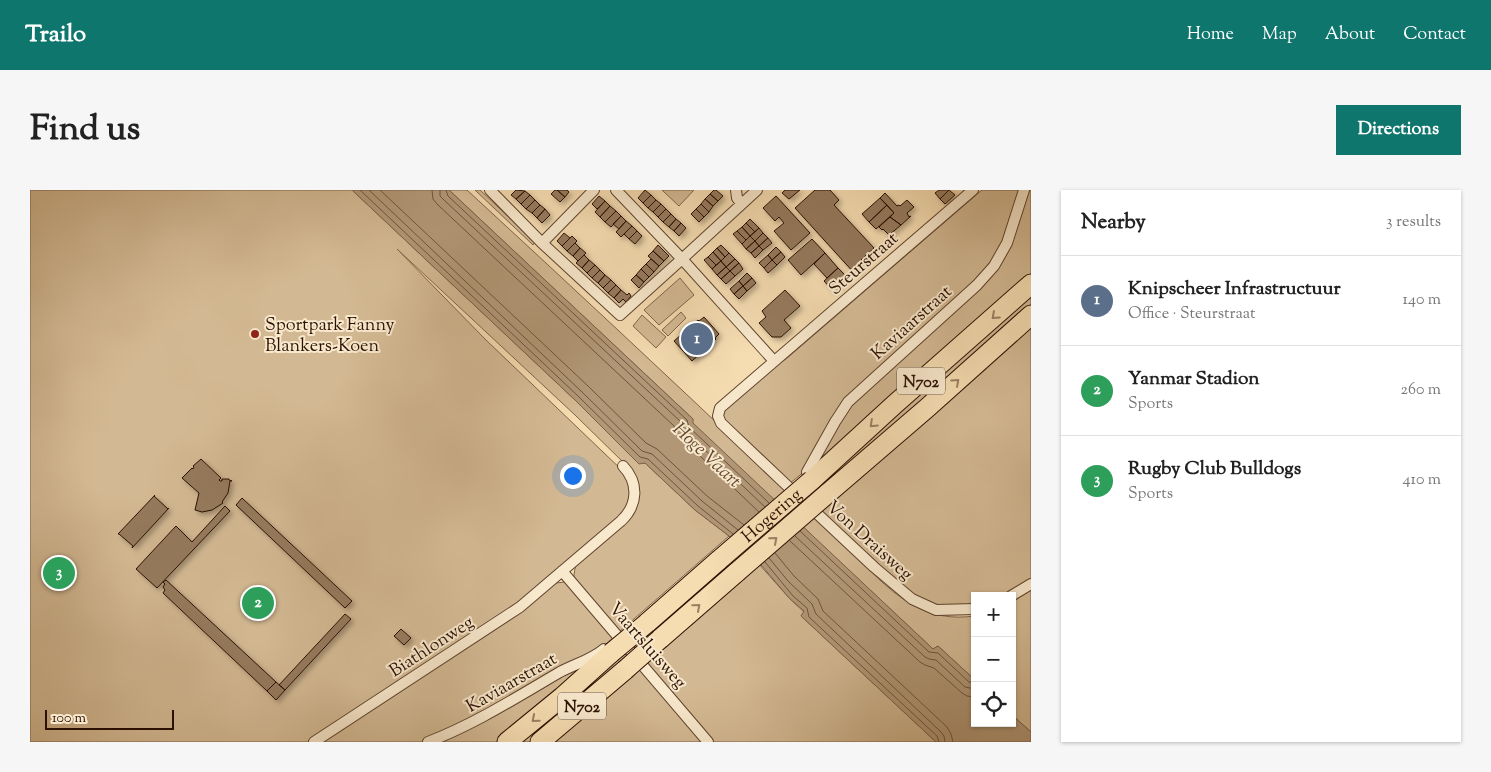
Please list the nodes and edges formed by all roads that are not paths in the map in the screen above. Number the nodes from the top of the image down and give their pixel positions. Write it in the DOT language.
graph roads {
  1 [pos="490,190"];
  2 [pos="594,190"];
  3 [pos="616,190"];
  4 [pos="736,190"];
  5 [pos="757,190"];
  6 [pos="973,190"];
  7 [pos="1024,190"];
  8 [pos="742,204"];
  9 [pos="542,243"];
  10 [pos="682,259"];
  11 [pos="1031,284"];
  12 [pos="1031,314"];
  13 [pos="774,361"];
  14 [pos="718,416"];
  15 [pos="623,466"];
  16 [pos="810,476"];
  17 [pos="562,571"];
  18 [pos="1031,584"];
  19 [pos="1016,593"];
  20 [pos="971,609"];
  21 [pos="609,650"];
  22 [pos="314,742"];
  23 [pos="428,742"];
  24 [pos="507,742"];
  25 [pos="540,742"];
  26 [pos="708,742"];
  1 -- 9 [label="street"];
  2 -- 9 [label="street"];
  3 -- 10 [label="street"];
  4 -- 8 [label="street"];
  5 -- 8 [label="street"];
  6 -- 13 [label="street, Steurstraat"];
  7 -- 16 [label="street, Kaviaarstraat"];
  8 -- 10 [label="street"];
  9 -- 10 [label="street"];
  10 -- 13 [label="street"];
  11 -- 16 [label="highway, Hogering / N702, one-way"];
  25 -- 12 [label="highway, Hogering / N702, one-way, bridge"];
  13 -- 14 [label="street, Steurstraat"];
  14 -- 20 [label="street, Von Draisweg"];
  15 -- 17 [label="street, Biathlonweg"];
  16 -- 21 [label="highway, Hogering / N702, bridge"];
  17 -- 22 [label="street, Biathlonweg"];
  17 -- 26 [label="street, Vaartsluisweg"];
  18 -- 19 [label="street"];
  21 -- 23 [label="street, Kaviaarstraat"];
  21 -- 24 [label="highway, Hogering / N702, one-way"];
}
